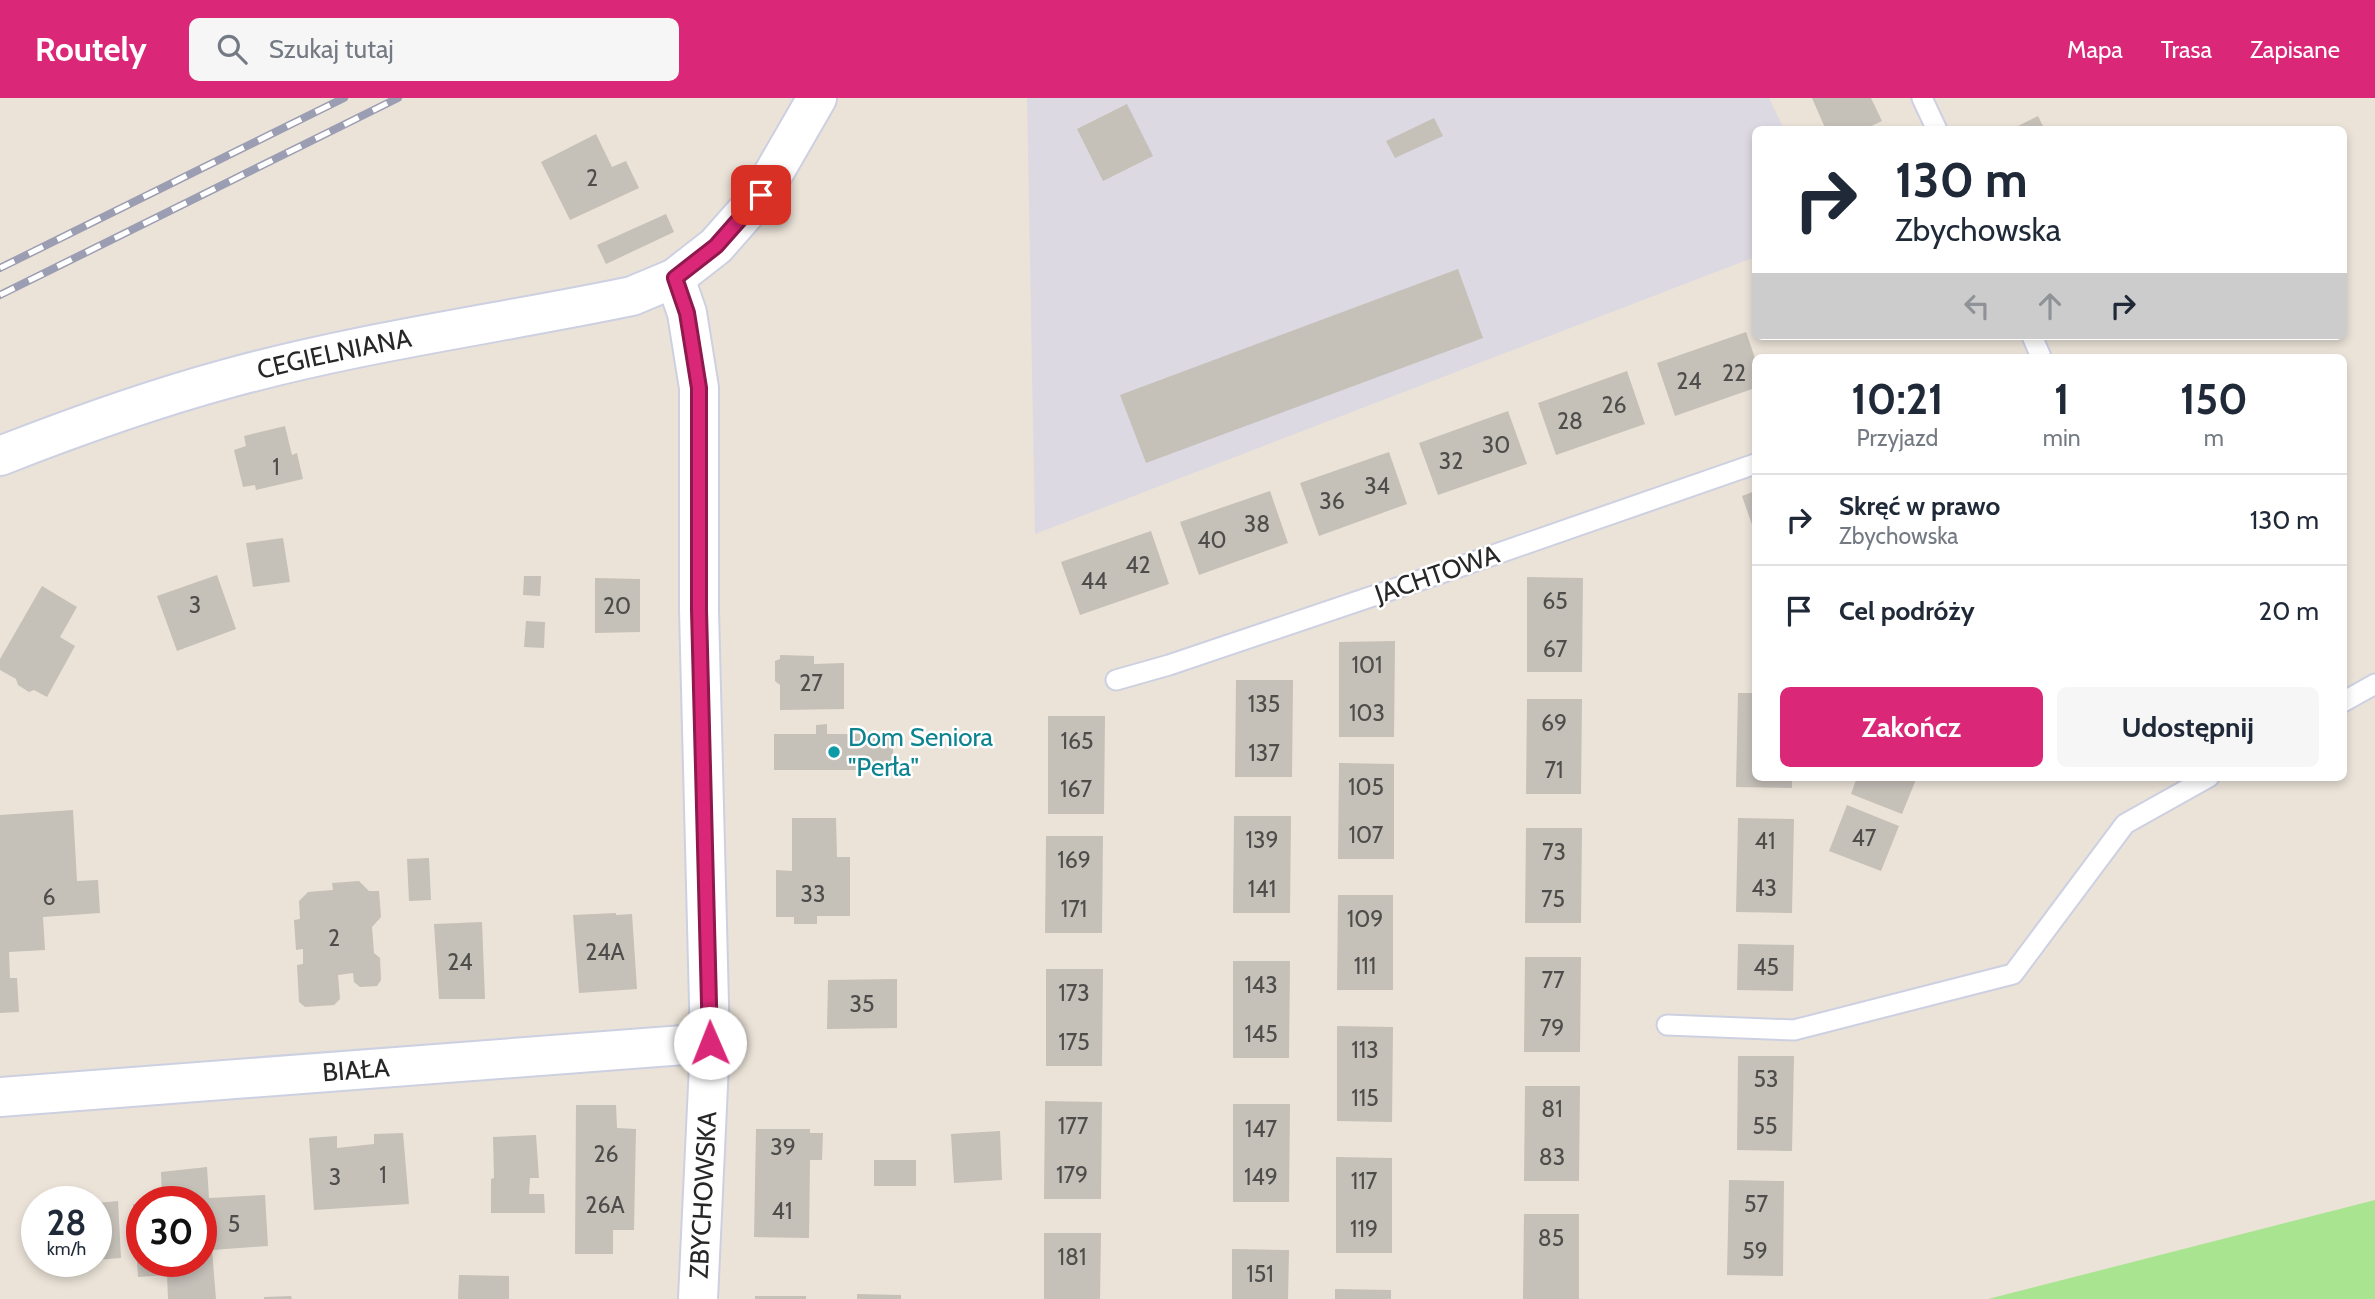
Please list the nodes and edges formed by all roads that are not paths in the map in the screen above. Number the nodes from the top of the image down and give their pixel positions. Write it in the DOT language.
graph roads {
  1 [pos="817,98"];
  2 [pos="1923,98"];
  3 [pos="1935,126"];
  4 [pos="675,278"];
  5 [pos="0,456"];
  6 [pos="1752,465"];
  7 [pos="1116,680"];
  8 [pos="2375,684"];
  9 [pos="2347,700"];
  10 [pos="2202,781"];
  11 [pos="1667,1025"];
  12 [pos="710,1043"];
  13 [pos="0,1097"];
  14 [pos="698,1299"];
  1 -- 4 [label="street"];
  2 -- 3 [label="lane"];
  4 -- 5 [label="street, CEGIELNIANA"];
  4 -- 12 [label="street, ZBYCHOWSKA"];
  6 -- 7 [label="lane, JACHTOWA"];
  8 -- 9 [label="lane"];
  10 -- 11 [label="lane"];
  12 -- 13 [label="street, BIAŁA"];
  12 -- 14 [label="street, ZBYCHOWSKA"];
}
